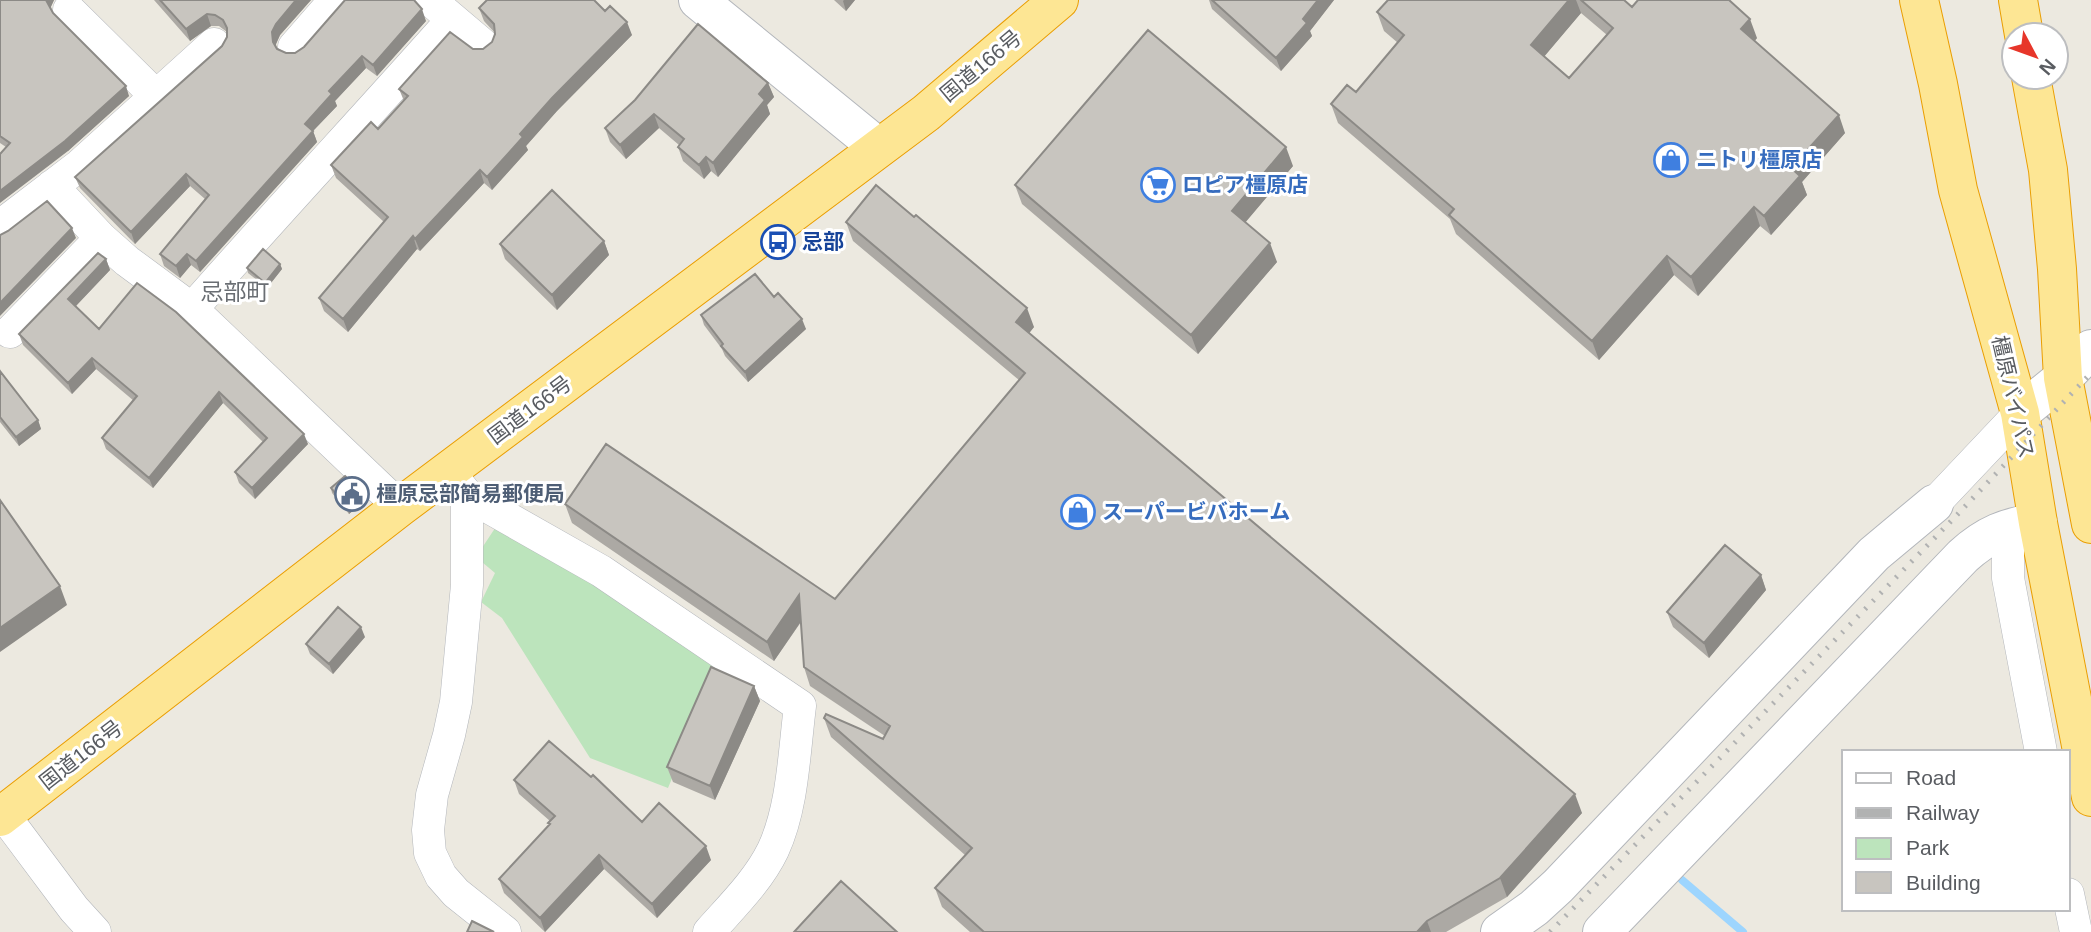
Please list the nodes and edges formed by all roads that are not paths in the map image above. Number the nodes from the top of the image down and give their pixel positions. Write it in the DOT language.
graph roads {
  1 [pos="335,0"];
  2 [pos="1059,0"];
  3 [pos="1919,0"];
  4 [pos="2018,0"];
  5 [pos="714,5"];
  6 [pos="69,10"];
  7 [pos="441,10"];
  8 [pos="2022,21"];
  9 [pos="214,44"];
  10 [pos="481,44"];
  11 [pos="294,47"];
  12 [pos="2034,91"];
  13 [pos="156,96"];
  14 [pos="878,146"];
  15 [pos="52,187"];
  16 [pos="0,226"];
  17 [pos="101,238"];
  18 [pos="192,309"];
  19 [pos="10,332"];
  20 [pos="2091,349"];
  21 [pos="2063,378"];
  22 [pos="2020,413"];
  23 [pos="2082,425"];
  24 [pos="458,484"];
  25 [pos="1934,505"];
  26 [pos="400,506"];
  27 [pos="2026,524"];
  28 [pos="2091,524"];
  29 [pos="2041,750"];
  30 [pos="2091,797"];
  31 [pos="1,814"];
  32 [pos="2070,904"];
  33 [pos="95,932"];
  34 [pos="505,932"];
  35 [pos="709,932"];
  36 [pos="1500,932"];
  37 [pos="1602,932"];
  38 [pos="2076,932"];
  1 -- 11 [label="street"];
  2 -- 14 [label="highway, 国道166号"];
  3 -- 22 [label="highway, 橿原バイパス"];
  4 -- 8 [label="highway"];
  5 -- 14 [label="street"];
  6 -- 13 [label="street"];
  7 -- 10 [label="street"];
  7 -- 18 [label="street"];
  9 -- 13 [label="street"];
  12 -- 21 [label="highway"];
  13 -- 15 [label="street"];
  14 -- 24 [label="highway, 国道166号"];
  15 -- 16 [label="street"];
  15 -- 17 [label="street"];
  17 -- 18 [label="street"];
  17 -- 19 [label="street"];
  18 -- 26 [label="street"];
  20 -- 21 [label="street"];
  21 -- 22 [label="street"];
  21 -- 23 [label="highway"];
  22 -- 25 [label="street"];
  22 -- 27 [label="highway, 橿原バイパス"];
  23 -- 28 [label="highway"];
  24 -- 26 [label="highway, 国道166号"];
  24 -- 34 [label="street"];
  24 -- 35 [label="street"];
  25 -- 36 [label="street"];
  26 -- 31 [label="highway, 国道166号"];
  27 -- 29 [label="street"];
  27 -- 30 [label="highway, 橿原バイパス"];
  27 -- 37 [label="street"];
  31 -- 33 [label="street"];
  32 -- 38 [label="street"];
}
